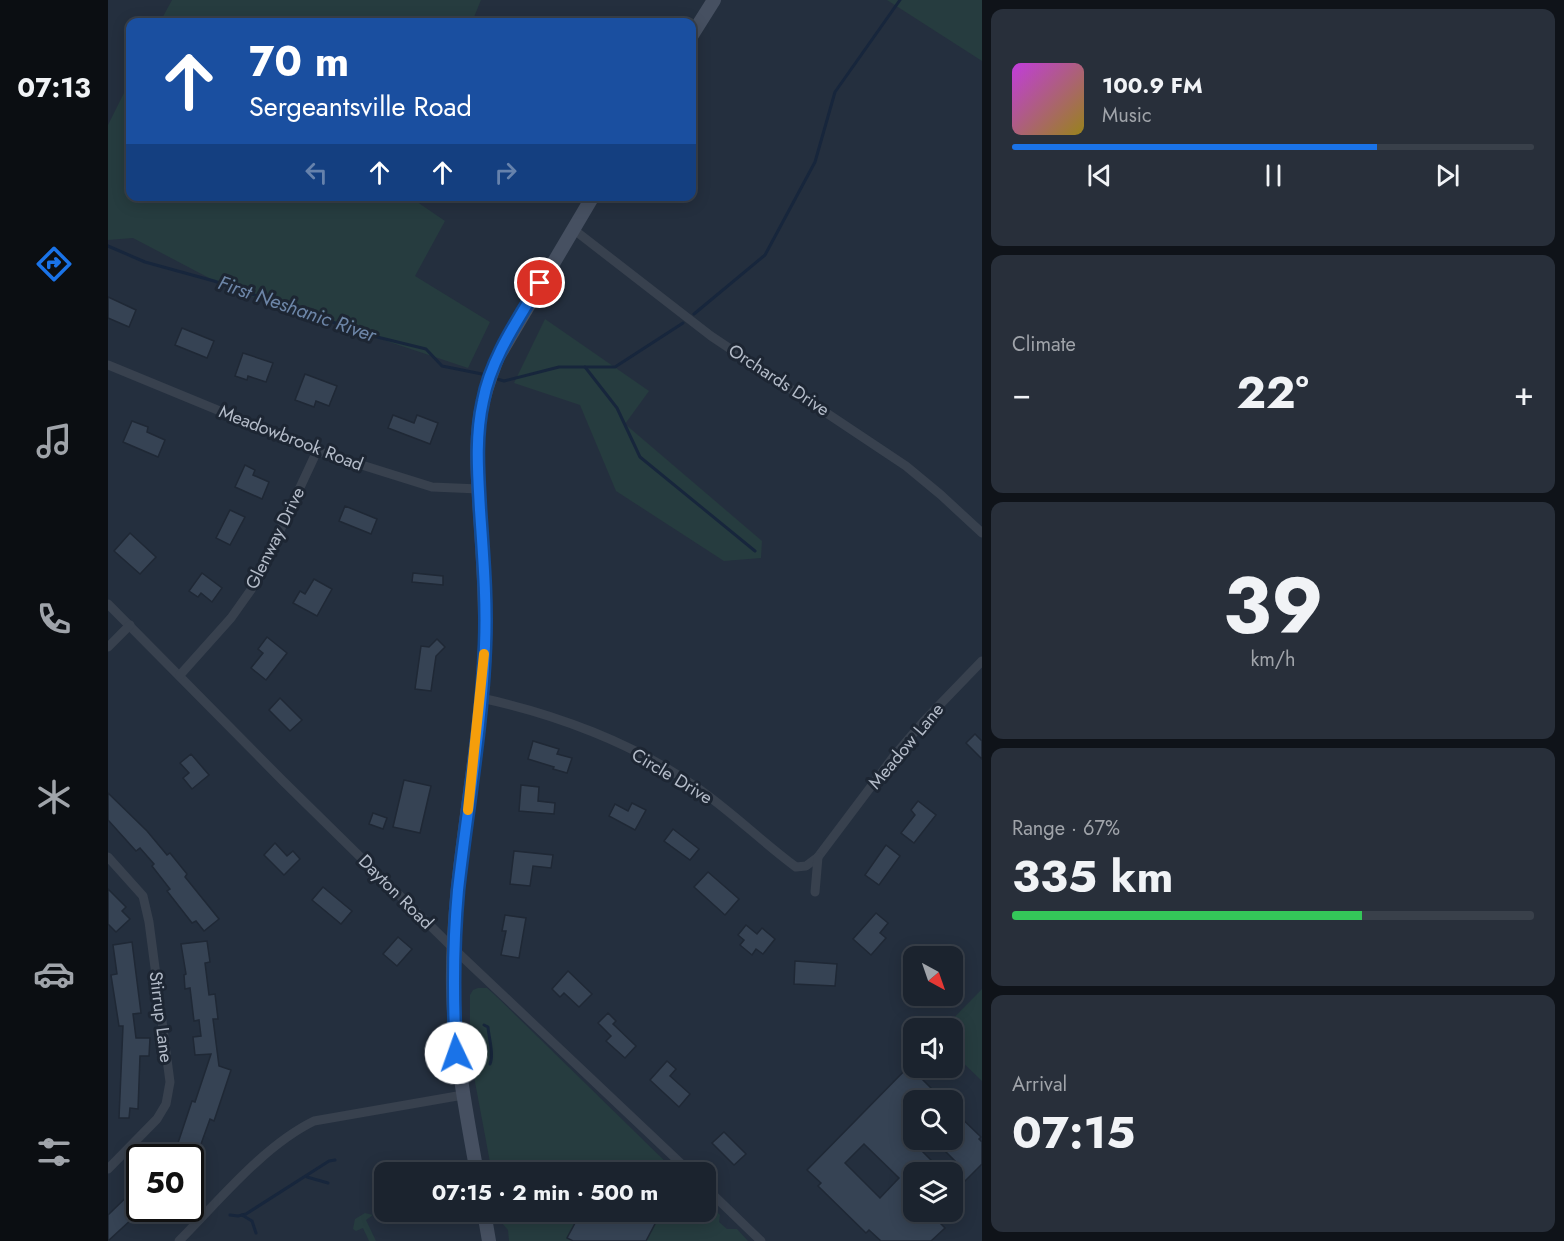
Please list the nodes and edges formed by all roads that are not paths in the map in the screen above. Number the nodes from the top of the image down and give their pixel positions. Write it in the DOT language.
graph roads {
  1 [pos="714,0"];
  2 [pos="696,29"];
  3 [pos="589,201"];
  4 [pos="573,229"];
  5 [pos="108,365"];
  6 [pos="317,451"];
  7 [pos="479,489"];
  8 [pos="982,533"];
  9 [pos="108,604"];
  10 [pos="130,625"];
  11 [pos="108,647"];
  12 [pos="982,661"];
  13 [pos="180,675"];
  14 [pos="481,698"];
  15 [pos="108,857"];
  16 [pos="818,857"];
  17 [pos="815,892"];
  18 [pos="454,949"];
  19 [pos="463,1095"];
  20 [pos="475,1162"];
  21 [pos="679,1162"];
  22 [pos="108,1169"];
  23 [pos="716,1198"];
  24 [pos="486,1222"];
  25 [pos="179,1241"];
  26 [pos="489,1241"];
  27 [pos="761,1241"];
  1 -- 2 [label="main road"];
  3 -- 4 [label="main road"];
  4 -- 7 [label="main road"];
  4 -- 8 [label="street, Orchards Drive"];
  5 -- 6 [label="street, Meadowbrook Road"];
  6 -- 7 [label="street, Meadowbrook Road"];
  6 -- 13 [label="street, Glenway Drive"];
  7 -- 14 [label="main road"];
  9 -- 10 [label="street, Dayton Road"];
  10 -- 11 [label="street"];
  10 -- 13 [label="street, Dayton Road"];
  12 -- 16 [label="street, Meadow Lane"];
  13 -- 18 [label="street, Dayton Road"];
  14 -- 16 [label="street, Circle Drive"];
  14 -- 18 [label="main road"];
  15 -- 22 [label="street, Stirrup Lane"];
  16 -- 17 [label="street"];
  18 -- 19 [label="main road"];
  18 -- 21 [label="street, Dayton Road"];
  19 -- 20 [label="main road"];
  19 -- 25 [label="street"];
  23 -- 27 [label="street"];
  24 -- 26 [label="main road"];
}
